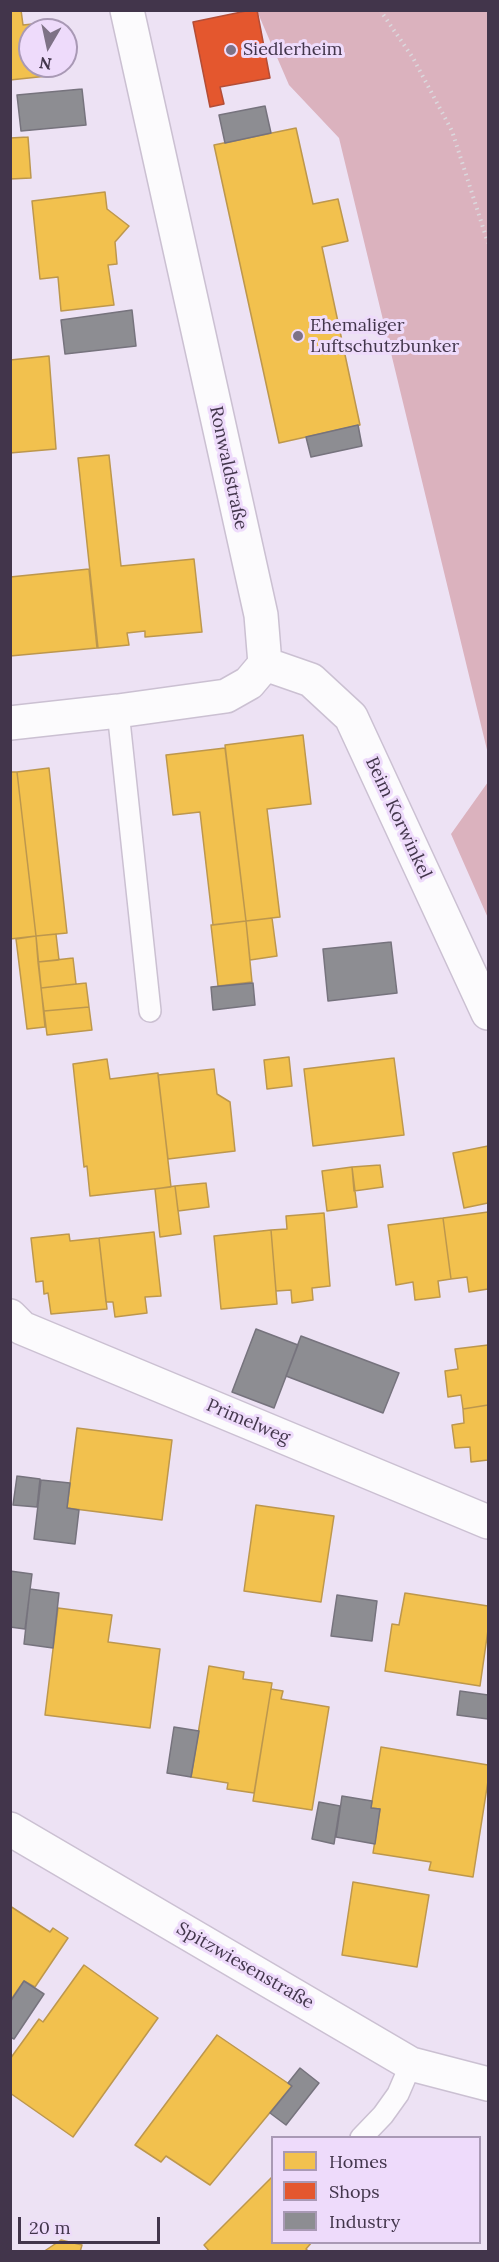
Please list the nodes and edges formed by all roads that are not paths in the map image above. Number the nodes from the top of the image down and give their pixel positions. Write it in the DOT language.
graph roads {
  1 [pos="127,10"];
  2 [pos="265,664"];
  3 [pos="118,711"];
  4 [pos="10,723"];
  5 [pos="150,1011"];
  6 [pos="489,1013"];
  7 [pos="10,1316"];
  8 [pos="489,1522"];
  9 [pos="10,1829"];
  10 [pos="411,2064"];
  11 [pos="489,2084"];
  12 [pos="363,2136"];
  1 -- 2 [label="street, Ronwaldstraße"];
  2 -- 3 [label="street"];
  2 -- 6 [label="street, Beim Korwinkel"];
  3 -- 4 [label="street"];
  3 -- 5 [label="lane"];
  7 -- 8 [label="street, Primelweg"];
  9 -- 10 [label="street, Spitzwiesenstraße"];
  10 -- 11 [label="street, Spitzwiesenstraße"];
  10 -- 12 [label="lane"];
}
